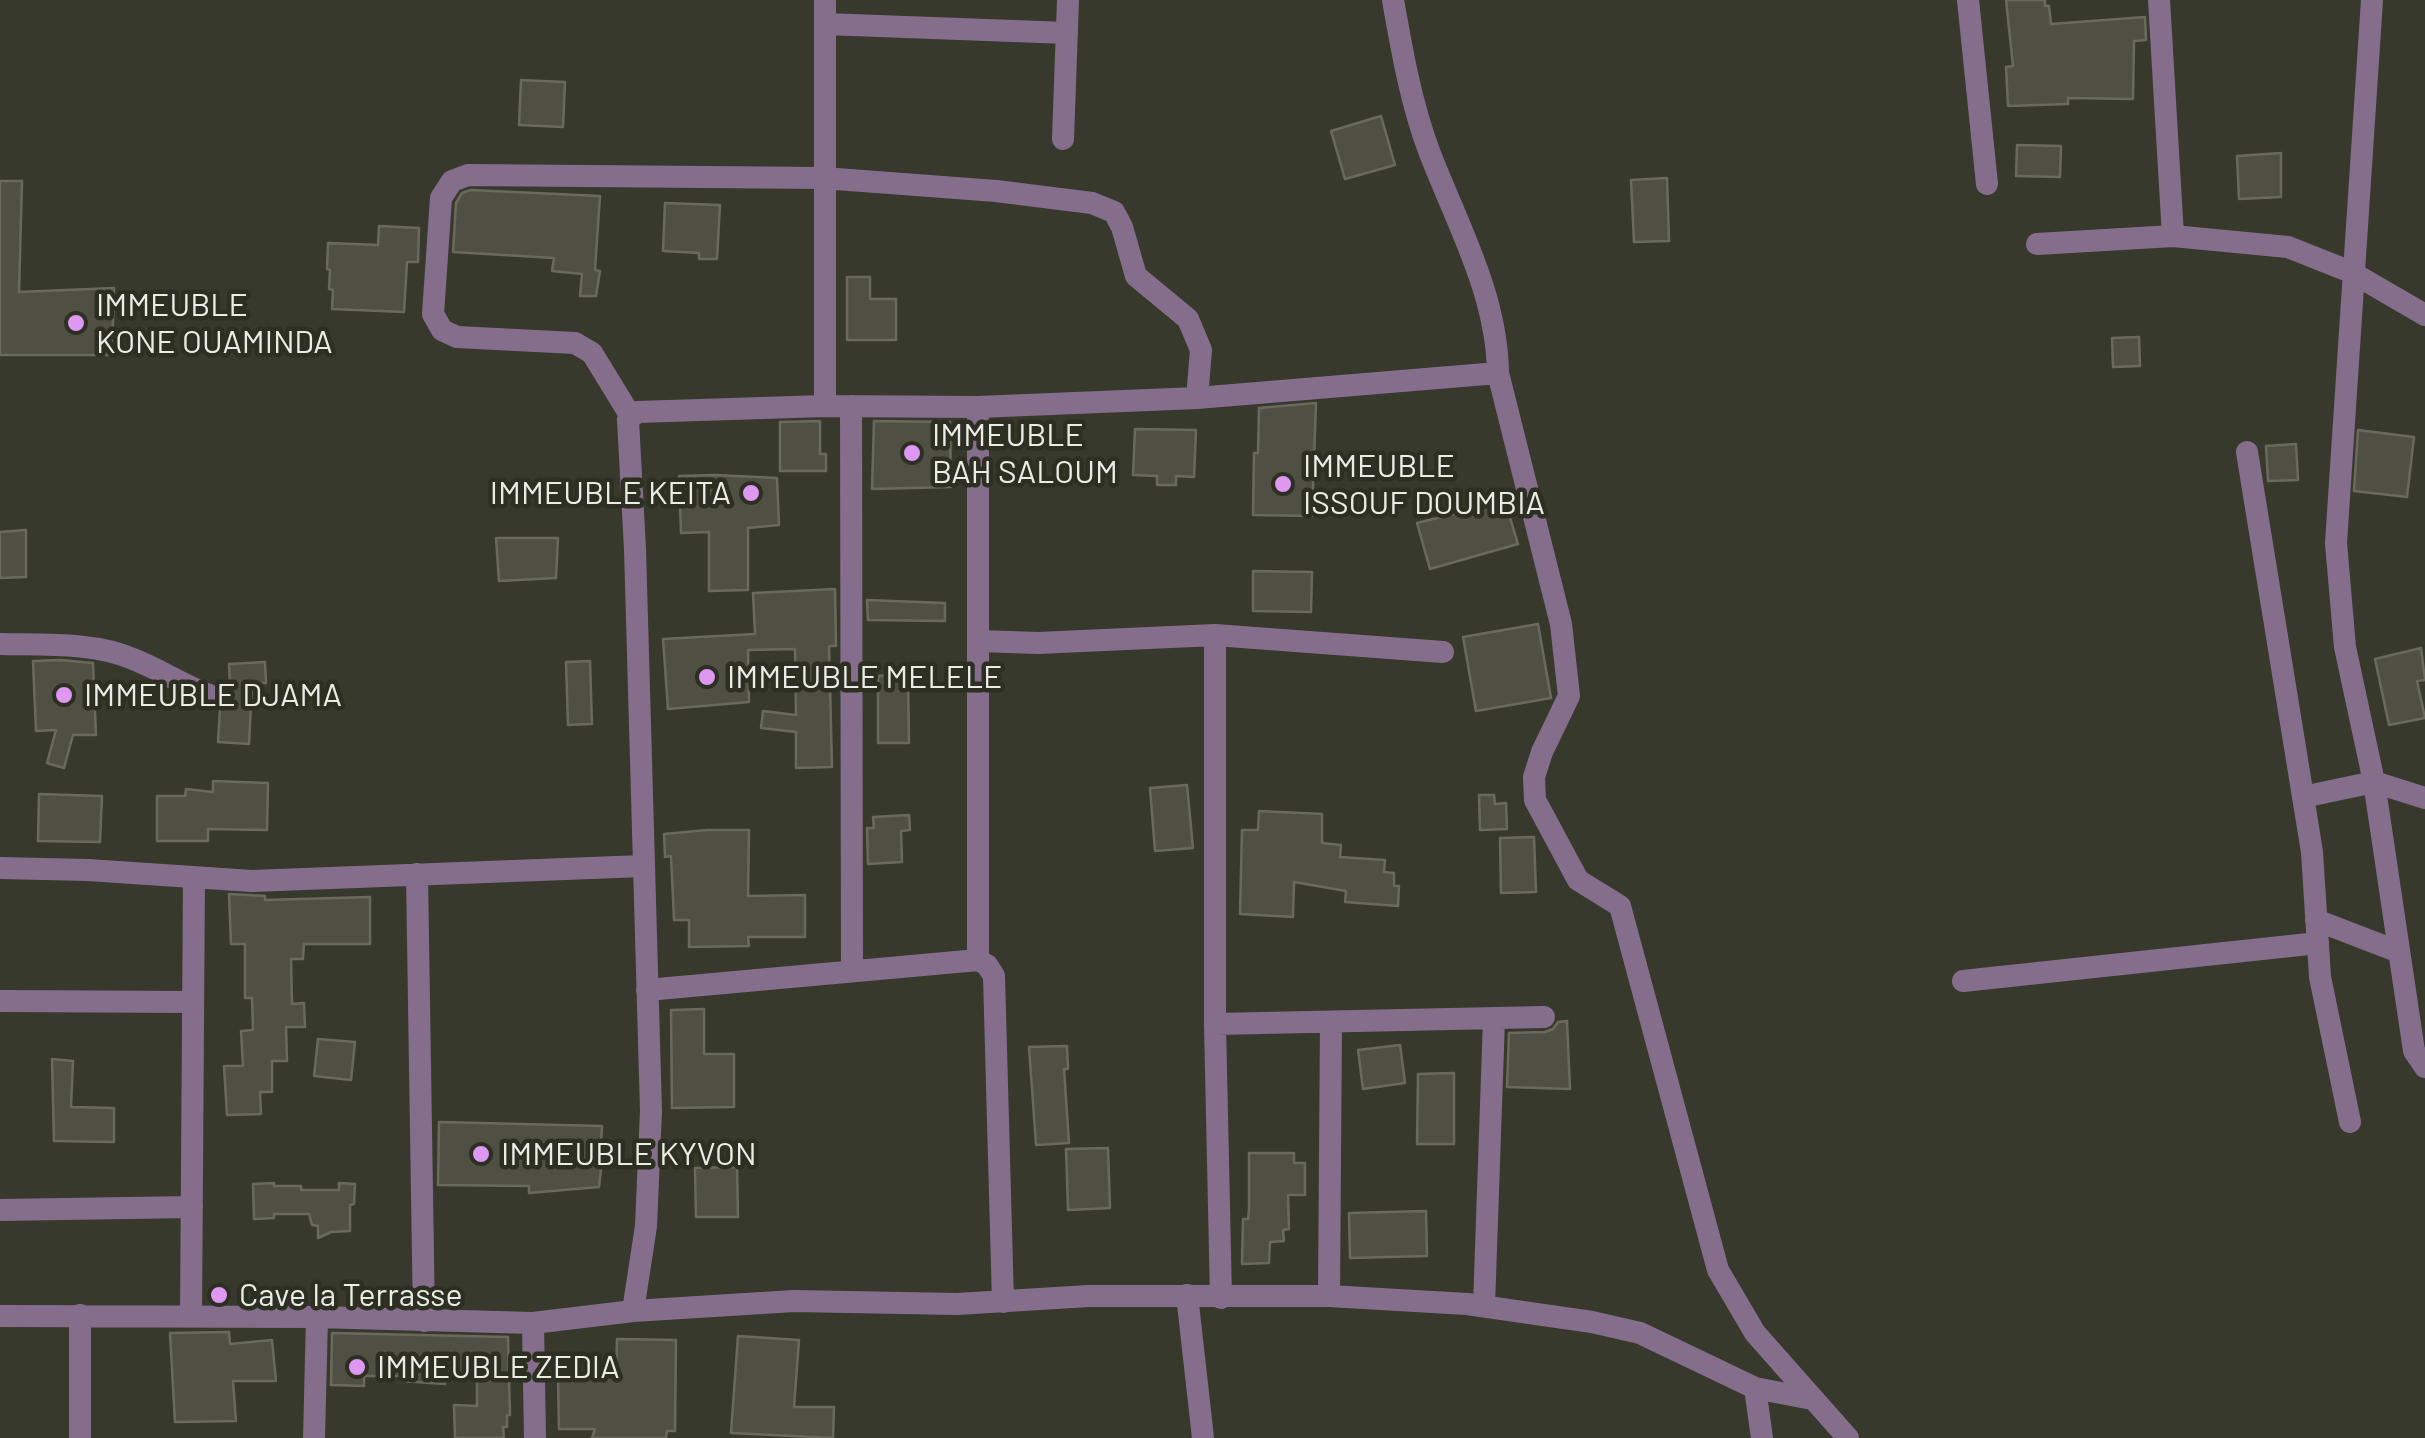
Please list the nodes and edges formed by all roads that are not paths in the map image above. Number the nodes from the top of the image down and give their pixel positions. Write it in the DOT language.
graph roads {
  1 [pos="1068,0"];
  2 [pos="1393,0"];
  3 [pos="1968,0"];
  4 [pos="2159,0"];
  5 [pos="2372,0"];
  6 [pos="825,12"];
  7 [pos="1067,33"];
  8 [pos="1063,140"];
  9 [pos="823,178"];
  10 [pos="1986,184"];
  11 [pos="2173,236"];
  12 [pos="2037,244"];
  13 [pos="2352,272"];
  14 [pos="2425,315"];
  15 [pos="1498,373"];
  16 [pos="1197,398"];
  17 [pos="825,406"];
  18 [pos="851,406"];
  19 [pos="978,406"];
  20 [pos="630,414"];
  21 [pos="2247,452"];
  22 [pos="1215,634"];
  23 [pos="979,641"];
  24 [pos="0,644"];
  25 [pos="1443,652"];
  26 [pos="212,696"];
  27 [pos="2374,782"];
  28 [pos="2303,797"];
  29 [pos="2425,798"];
  30 [pos="643,866"];
  31 [pos="0,868"];
  32 [pos="417,874"];
  33 [pos="194,877"];
  34 [pos="2317,932"];
  35 [pos="2400,952"];
  36 [pos="978,960"];
  37 [pos="852,970"];
  38 [pos="1963,981"];
  39 [pos="647,990"];
  40 [pos="0,1000"];
  41 [pos="193,1002"];
  42 [pos="1544,1017"];
  43 [pos="1494,1018"];
  44 [pos="1331,1022"];
  45 [pos="1215,1024"];
  46 [pos="2425,1067"];
  47 [pos="2350,1122"];
  48 [pos="192,1207"];
  49 [pos="0,1210"];
  50 [pos="1186,1296"];
  51 [pos="1330,1296"];
  52 [pos="1221,1298"];
  53 [pos="1003,1302"];
  54 [pos="1484,1306"];
  55 [pos="633,1311"];
  56 [pos="0,1316"];
  57 [pos="80,1316"];
  58 [pos="191,1316"];
  59 [pos="317,1317"];
  60 [pos="424,1321"];
  61 [pos="533,1323"];
  62 [pos="1755,1388"];
  63 [pos="1812,1400"];
  64 [pos="80,1438"];
  65 [pos="314,1438"];
  66 [pos="535,1438"];
  67 [pos="1203,1438"];
  68 [pos="1762,1438"];
  69 [pos="1848,1438"];
  1 -- 7 [label="street"];
  2 -- 15 [label="street"];
  3 -- 10 [label="street"];
  4 -- 11 [label="street"];
  5 -- 13 [label="street"];
  6 -- 7 [label="street"];
  6 -- 9 [label="street"];
  7 -- 8 [label="street"];
  9 -- 16 [label="street"];
  9 -- 17 [label="street"];
  9 -- 20 [label="street"];
  11 -- 12 [label="street"];
  11 -- 13 [label="street"];
  13 -- 14 [label="street"];
  13 -- 27 [label="street"];
  15 -- 16 [label="street"];
  15 -- 63 [label="street"];
  16 -- 19 [label="street"];
  17 -- 18 [label="street"];
  17 -- 20 [label="street"];
  18 -- 19 [label="street"];
  18 -- 37 [label="street"];
  19 -- 23 [label="street"];
  20 -- 30 [label="street"];
  21 -- 28 [label="street"];
  22 -- 23 [label="street"];
  22 -- 25 [label="street"];
  22 -- 45 [label="street"];
  23 -- 36 [label="street"];
  24 -- 26 [label="street"];
  27 -- 28 [label="street"];
  27 -- 29 [label="street"];
  27 -- 35 [label="street"];
  28 -- 34 [label="street"];
  30 -- 32 [label="street"];
  30 -- 39 [label="street"];
  31 -- 33 [label="street"];
  32 -- 33 [label="street"];
  32 -- 60 [label="street"];
  33 -- 41 [label="street"];
  34 -- 35 [label="street"];
  34 -- 38 [label="street"];
  34 -- 47 [label="street"];
  35 -- 46 [label="street"];
  36 -- 37 [label="street"];
  36 -- 53 [label="street"];
  37 -- 39 [label="street"];
  39 -- 55 [label="street"];
  40 -- 41 [label="street"];
  41 -- 48 [label="street"];
  42 -- 43 [label="street"];
  43 -- 44 [label="street"];
  43 -- 54 [label="street"];
  44 -- 45 [label="street"];
  44 -- 51 [label="street"];
  45 -- 52 [label="street"];
  48 -- 49 [label="street"];
  48 -- 58 [label="street"];
  50 -- 52 [label="street"];
  50 -- 53 [label="street"];
  50 -- 67 [label="street"];
  51 -- 52 [label="street"];
  51 -- 54 [label="street"];
  53 -- 55 [label="street"];
  54 -- 62 [label="street"];
  55 -- 61 [label="street"];
  56 -- 57 [label="street"];
  57 -- 58 [label="street"];
  57 -- 64 [label="street"];
  58 -- 59 [label="street"];
  59 -- 60 [label="street"];
  59 -- 65 [label="street"];
  60 -- 61 [label="street"];
  61 -- 66 [label="street"];
  62 -- 63 [label="street"];
  62 -- 68 [label="street"];
  63 -- 69 [label="street"];
}
